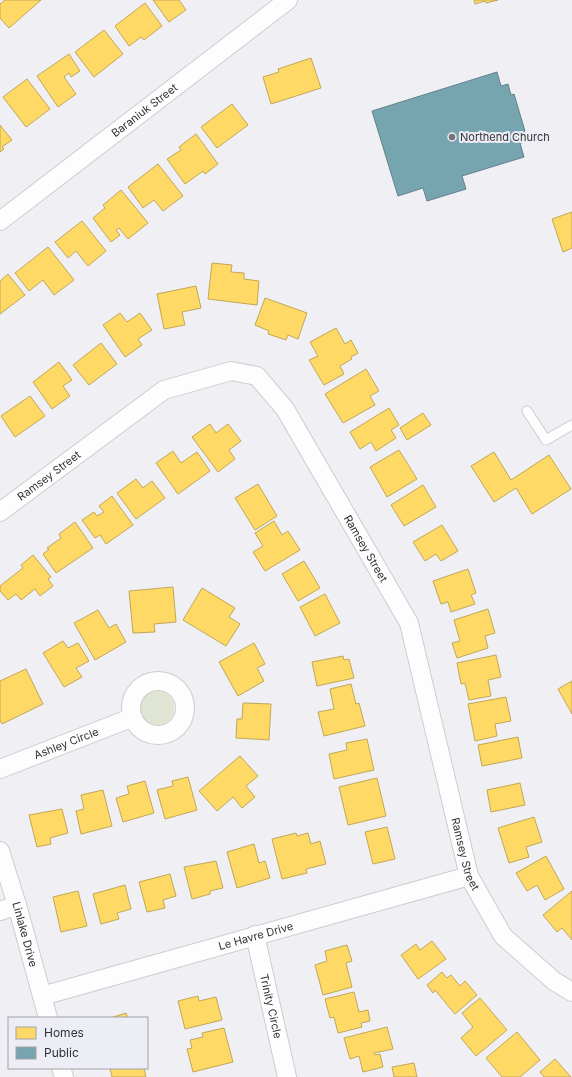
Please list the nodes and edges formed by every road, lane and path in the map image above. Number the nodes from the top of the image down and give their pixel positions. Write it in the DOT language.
graph roads {
  1 [pos="288,0"];
  2 [pos="0,220"];
  3 [pos="527,411"];
  4 [pos="572,425"];
  5 [pos="0,512"];
  6 [pos="131,718"];
  7 [pos="0,769"];
  8 [pos="0,850"];
  9 [pos="469,876"];
  10 [pos="17,905"];
  11 [pos="0,911"];
  12 [pos="255,935"];
  13 [pos="572,992"];
  14 [pos="42,996"];
  15 [pos="48,1017"];
  16 [pos="286,1077"];
  1 -- 2 [label="street, Baraniuk Street"];
  3 -- 4 [label="lane"];
  5 -- 9 [label="street, Ramsey Street"];
  6 -- 7 [label="street, Ashley Circle"];
  8 -- 10 [label="street, Linlake Drive"];
  9 -- 12 [label="street, Le Havre Drive"];
  9 -- 13 [label="street, Ramsey Street"];
  10 -- 11 [label="street"];
  10 -- 14 [label="street, Linlake Drive"];
  12 -- 14 [label="street, Le Havre Drive"];
  12 -- 16 [label="street, Trinity Circle"];
  14 -- 15 [label="street, Linlake Drive"];
}
